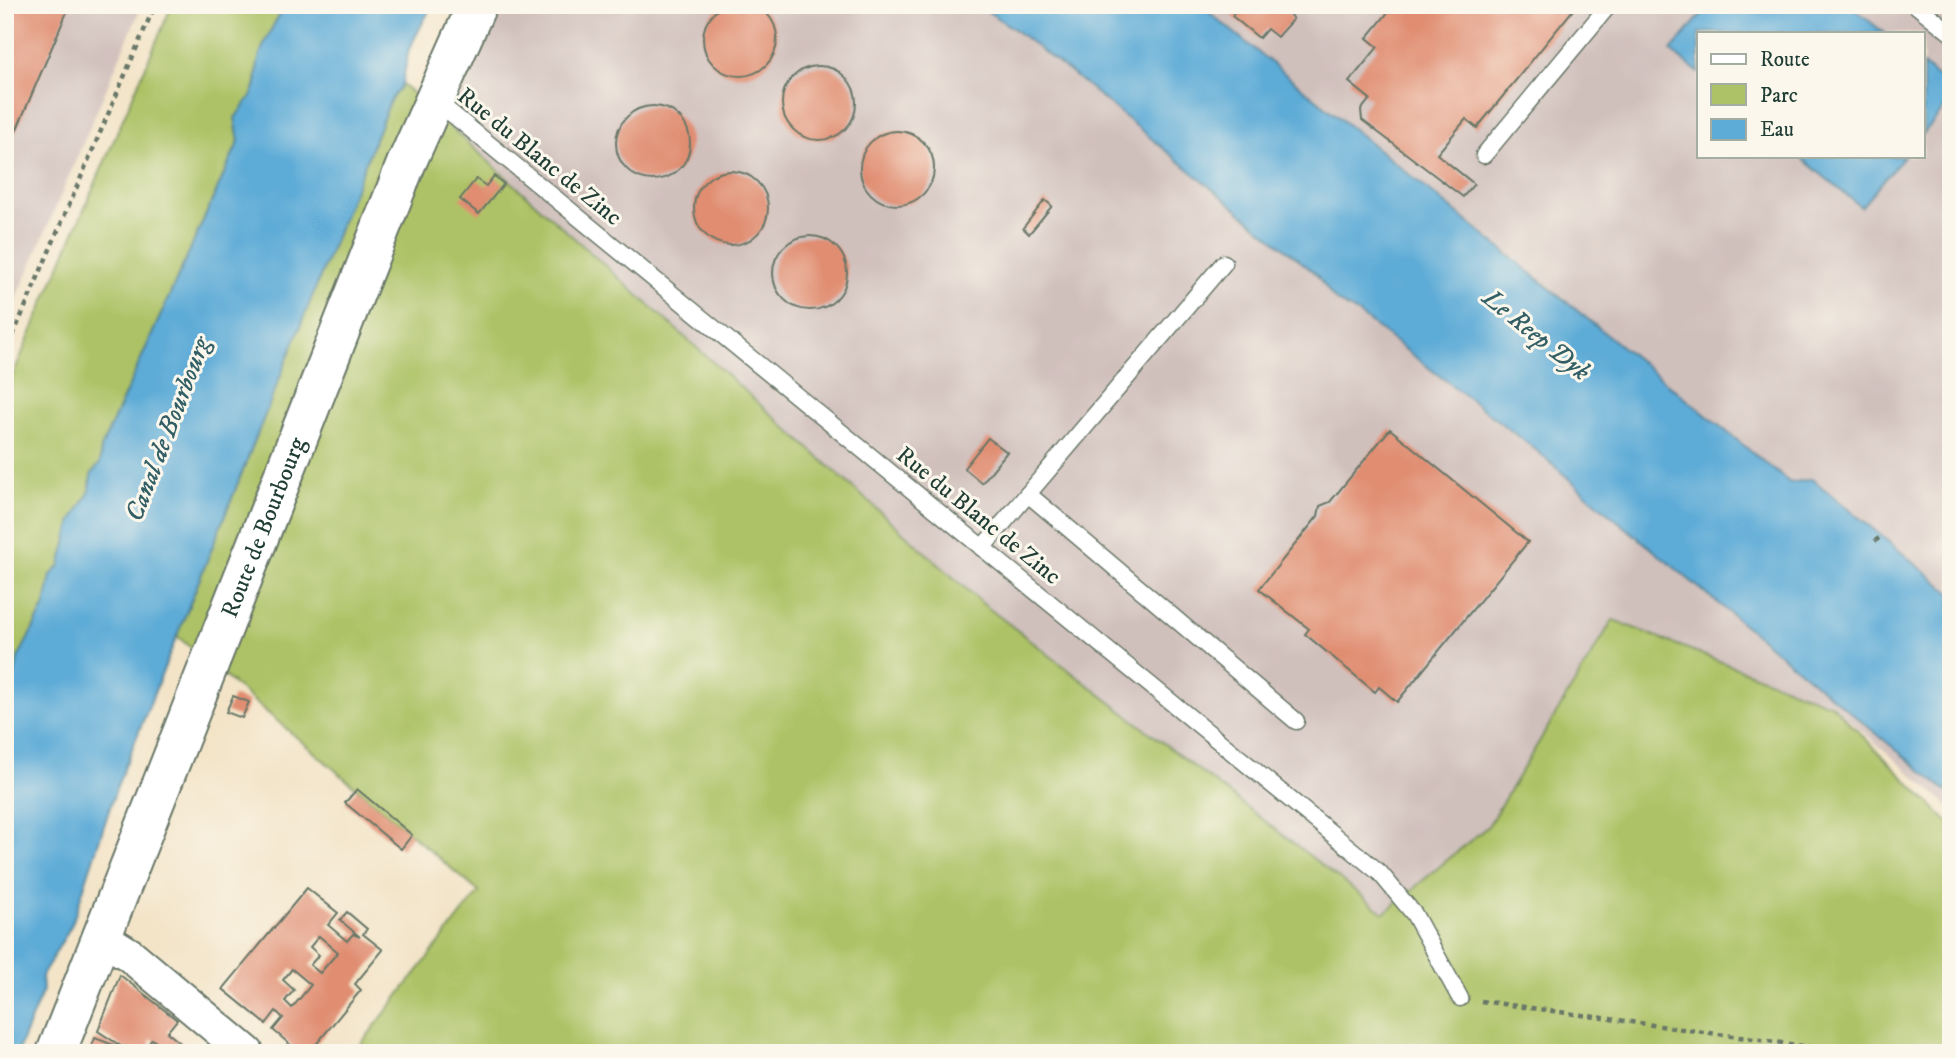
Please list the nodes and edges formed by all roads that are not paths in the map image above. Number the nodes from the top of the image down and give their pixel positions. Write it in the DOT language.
graph roads {
  1 [pos="477,5"];
  2 [pos="1609,5"];
  3 [pos="1916,5"];
  4 [pos="1951,33"];
  5 [pos="433,99"];
  6 [pos="1484,155"];
  7 [pos="1224,263"];
  8 [pos="1028,494"];
  9 [pos="982,548"];
  10 [pos="1296,721"];
  11 [pos="101,937"];
  12 [pos="1460,998"];
  13 [pos="56,1053"];
  14 [pos="247,1053"];
  1 -- 5 [label="main road, Route de Bourbourg"];
  2 -- 6 [label="lane"];
  3 -- 4 [label="lane"];
  5 -- 9 [label="lane, Rue du Blanc de Zinc"];
  5 -- 11 [label="main road, Route de Bourbourg"];
  7 -- 8 [label="lane"];
  8 -- 9 [label="lane"];
  8 -- 10 [label="lane"];
  9 -- 12 [label="lane, Rue du Blanc de Zinc"];
  11 -- 13 [label="main road, Route de Bourbourg"];
  11 -- 14 [label="street"];
}
